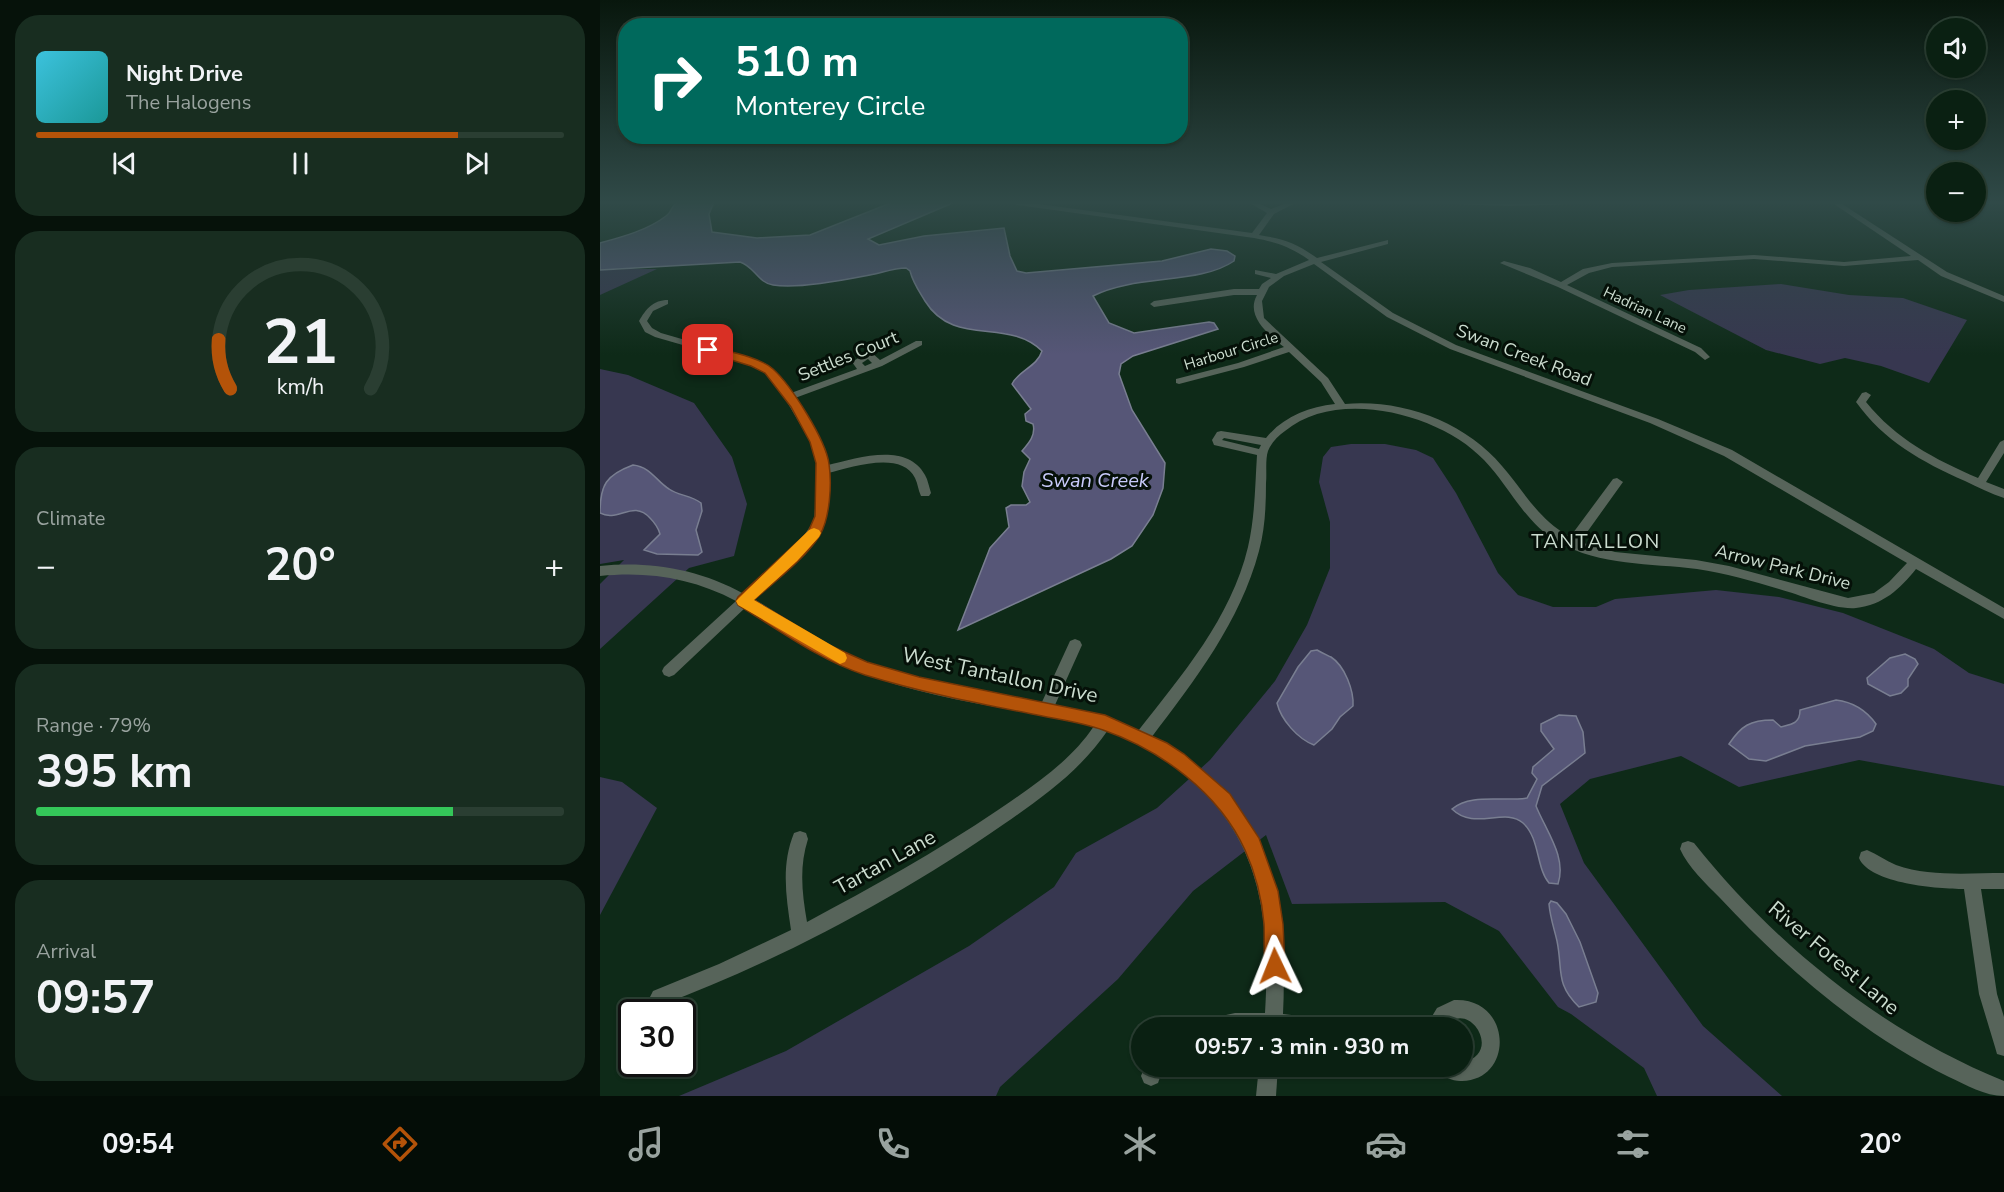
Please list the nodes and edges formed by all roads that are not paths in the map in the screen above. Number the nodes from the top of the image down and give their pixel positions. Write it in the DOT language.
graph roads {
  1 [pos="1305,253"];
  2 [pos="1345,253"];
  3 [pos="1911,253"];
  4 [pos="1918,258"];
  5 [pos="1317,261"];
  6 [pos="1504,263"];
  7 [pos="1258,272"];
  8 [pos="1276,277"];
  9 [pos="1561,285"];
  10 [pos="1260,292"];
  11 [pos="2004,299"];
  12 [pos="665,302"];
  13 [pos="1154,304"];
  14 [pos="919,343"];
  15 [pos="1291,348"];
  16 [pos="1706,357"];
  17 [pos="1179,381"];
  18 [pos="1866,395"];
  19 [pos="789,397"];
  20 [pos="1341,406"];
  21 [pos="2004,444"];
  22 [pos="823,470"];
  23 [pos="1617,483"];
  24 [pos="1980,483"];
  25 [pos="925,493"];
  26 [pos="2004,494"];
  27 [pos="1572,544"];
  28 [pos="1915,562"];
  29 [pos="600,571"];
  30 [pos="743,601"];
  31 [pos="2004,614"];
  32 [pos="1075,645"];
  33 [pos="669,671"];
  34 [pos="1046,708"];
  35 [pos="1105,722"];
  36 [pos="1141,739"];
  37 [pos="800,839"];
  38 [pos="1688,849"];
  39 [pos="1867,858"];
  40 [pos="1971,880"];
  41 [pos="2004,881"];
  42 [pos="800,934"];
  43 [pos="659,997"];
  44 [pos="1273,1017"];
  45 [pos="1441,1017"];
  46 [pos="2004,1047"];
  47 [pos="1268,1077"];
  48 [pos="1458,1077"];
  49 [pos="2004,1091"];
  50 [pos="1266,1096"];
  1 -- 5 [label="street, Swan Creek Road"];
  2 -- 5 [label="street"];
  3 -- 4 [label="street"];
  4 -- 9 [label="street"];
  4 -- 11 [label="street"];
  5 -- 8 [label="street"];
  5 -- 28 [label="street, Swan Creek Road"];
  6 -- 9 [label="street, Hadrian Lane"];
  7 -- 8 [label="street"];
  8 -- 10 [label="street"];
  9 -- 16 [label="street, Hadrian Lane"];
  10 -- 13 [label="street"];
  10 -- 15 [label="street"];
  12 -- 19 [label="street"];
  14 -- 19 [label="street, Settles Court"];
  15 -- 17 [label="street, Harbour Circle"];
  15 -- 20 [label="street"];
  18 -- 24 [label="street"];
  19 -- 22 [label="street"];
  20 -- 27 [label="street, Arrow Park Drive"];
  20 -- 36 [label="street, Arrow Park Drive"];
  21 -- 24 [label="street"];
  22 -- 25 [label="street"];
  22 -- 30 [label="street"];
  23 -- 27 [label="street"];
  24 -- 26 [label="street"];
  27 -- 28 [label="street, Arrow Park Drive"];
  28 -- 31 [label="street, Swan Creek Road"];
  29 -- 30 [label="street, West Tantallon Drive"];
  30 -- 33 [label="street"];
  30 -- 34 [label="street, West Tantallon Drive"];
  32 -- 34 [label="street"];
  34 -- 35 [label="street, West Tantallon Drive"];
  35 -- 36 [label="street, West Tantallon Drive"];
  35 -- 42 [label="street, Tartan Lane"];
  36 -- 44 [label="street, West Tantallon Drive"];
  37 -- 42 [label="street"];
  38 -- 49 [label="street, River Forest Lane"];
  39 -- 40 [label="street"];
  40 -- 41 [label="street"];
  40 -- 46 [label="street"];
  42 -- 43 [label="street, Tartan Lane"];
  45 -- 48 [label="street"];
  47 -- 50 [label="street"];
}
